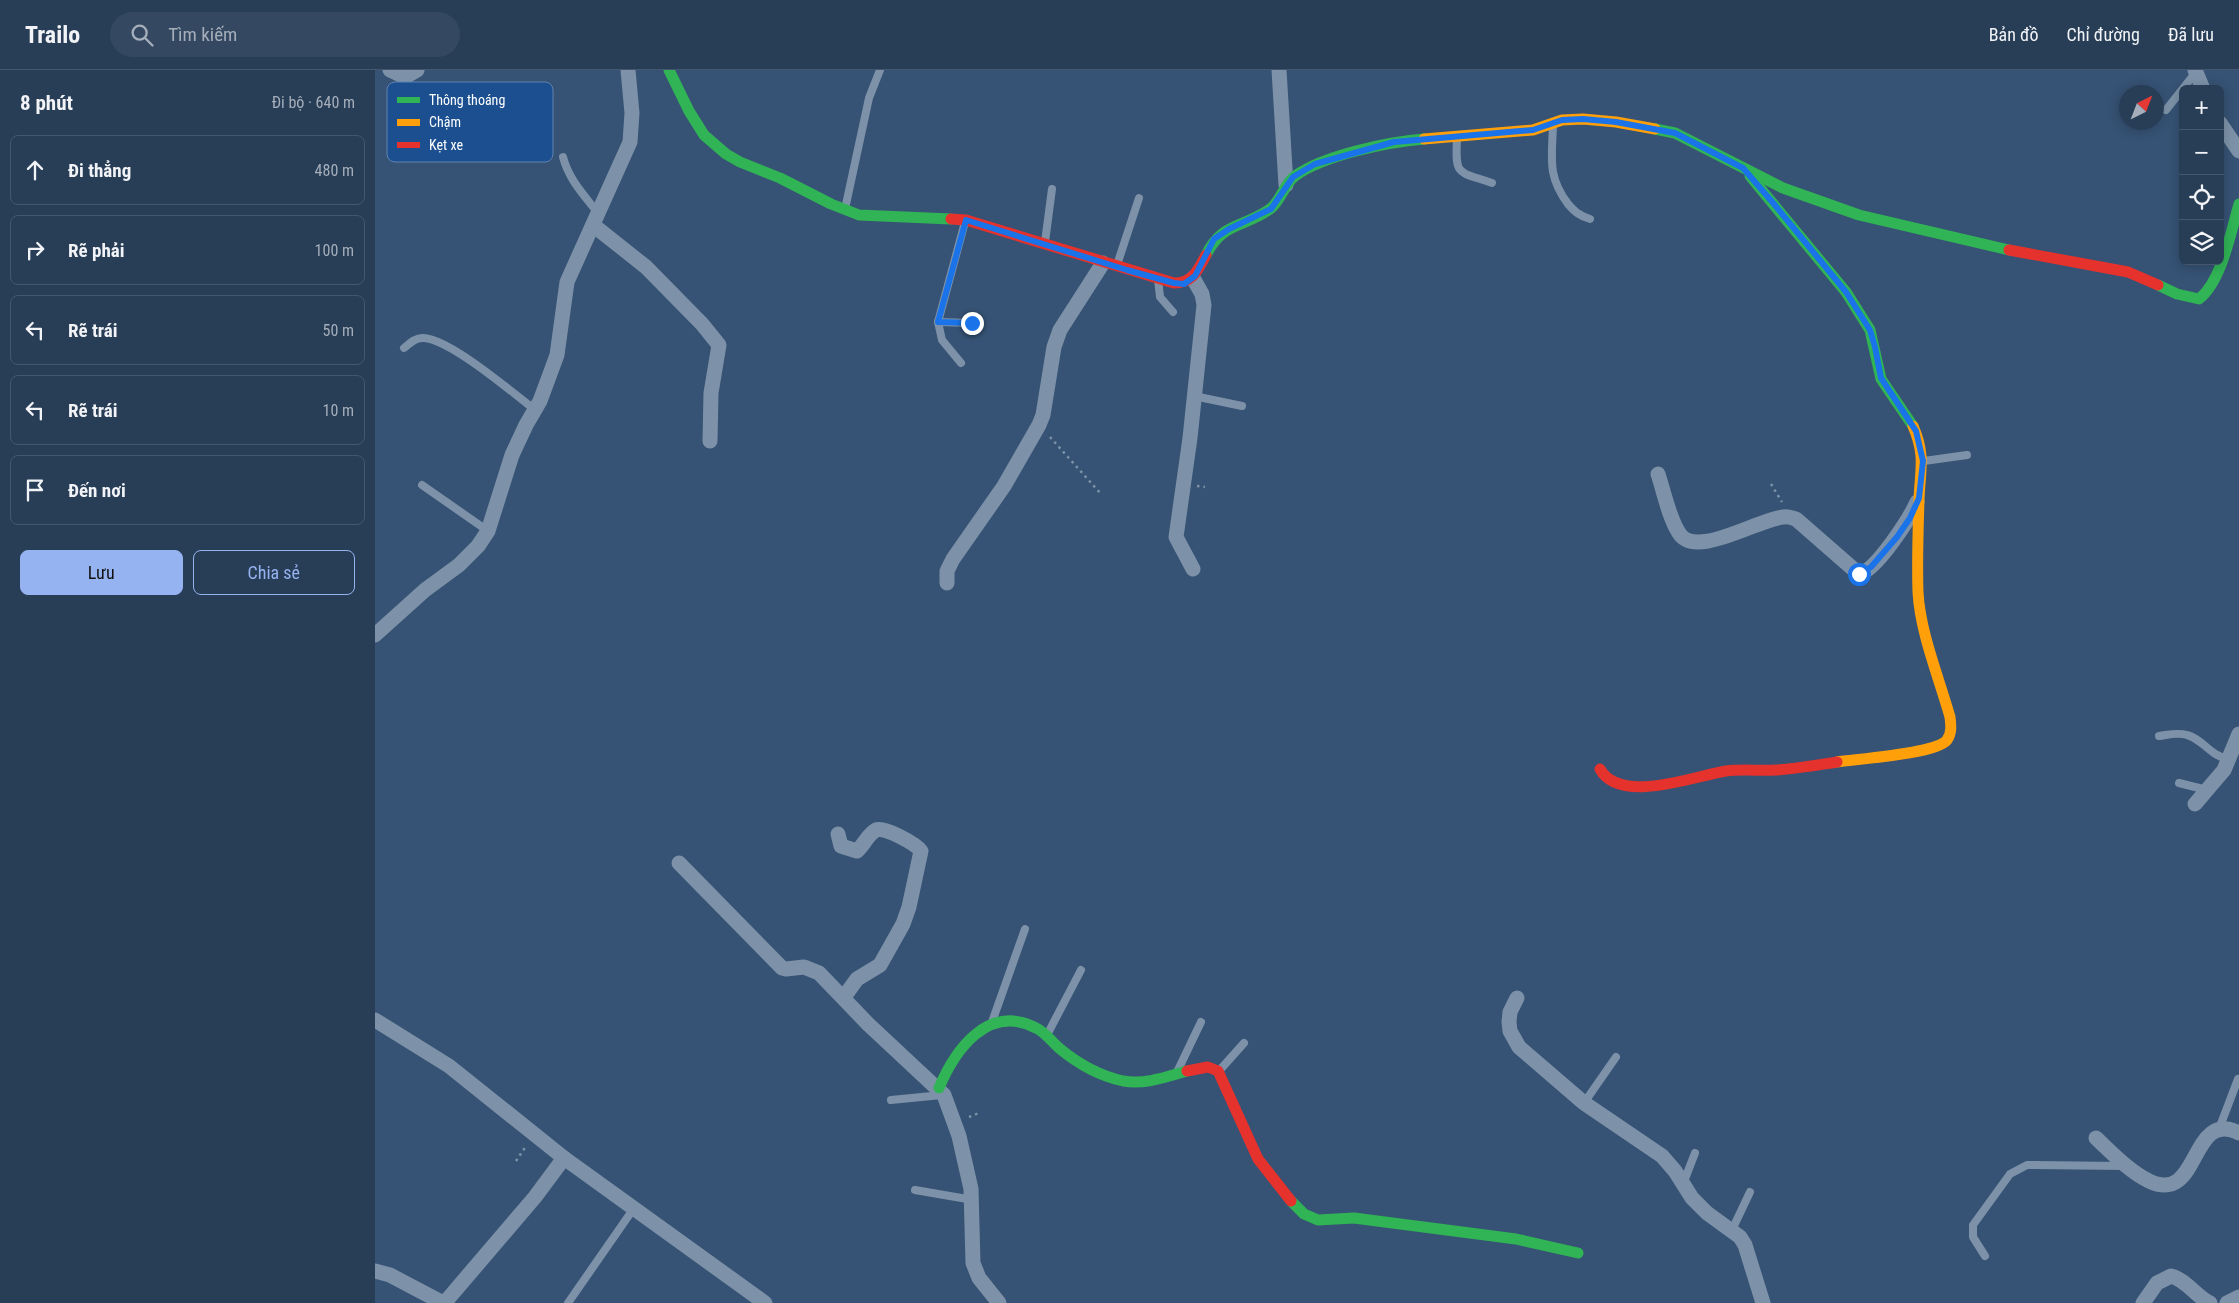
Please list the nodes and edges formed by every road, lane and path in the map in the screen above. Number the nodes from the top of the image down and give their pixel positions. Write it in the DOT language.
graph roads {
  1 [pos="390,70"];
  2 [pos="417,70"];
  3 [pos="628,70"];
  4 [pos="669,70"];
  5 [pos="880,70"];
  6 [pos="1279,70"];
  7 [pos="2196,71"];
  8 [pos="2201,85"];
  9 [pos="2165,110"];
  10 [pos="1553,124"];
  11 [pos="2224,129"];
  12 [pos="1457,136"];
  13 [pos="2239,151"];
  14 [pos="563,157"];
  15 [pos="1743,168"];
  16 [pos="1493,183"];
  17 [pos="1286,185"];
  18 [pos="1052,189"];
  19 [pos="1139,198"];
  20 [pos="2239,204"];
  21 [pos="844,211"];
  22 [pos="595,219"];
  23 [pos="1590,219"];
  24 [pos="966,220"];
  25 [pos="1044,245"];
  26 [pos="1110,265"];
  27 [pos="1193,278"];
  28 [pos="1158,279"];
  29 [pos="1173,312"];
  30 [pos="938,322"];
  31 [pos="972,323"];
  32 [pos="404,348"];
  33 [pos="961,364"];
  34 [pos="1193,396"];
  35 [pos="1241,406"];
  36 [pos="535,410"];
  37 [pos="1039,425"];
  38 [pos="710,441"];
  39 [pos="1967,455"];
  40 [pos="1923,461"];
  41 [pos="1658,474"];
  42 [pos="421,485"];
  43 [pos="1101,494"];
  44 [pos="1919,498"];
  45 [pos="488,531"];
  46 [pos="1193,569"];
  47 [pos="947,583"];
  48 [pos="378,628"];
  49 [pos="2239,734"];
  50 [pos="2159,736"];
  51 [pos="2229,759"];
  52 [pos="1600,768"];
  53 [pos="2179,783"];
  54 [pos="2207,790"];
  55 [pos="2195,804"];
  56 [pos="838,834"];
  57 [pos="679,863"];
  58 [pos="1025,929"];
  59 [pos="1081,970"];
  60 [pos="843,997"];
  61 [pos="1517,998"];
  62 [pos="375,1020"];
  63 [pos="1201,1022"];
  64 [pos="991,1024"];
  65 [pos="1047,1036"];
  66 [pos="1244,1042"];
  67 [pos="1616,1057"];
  68 [pos="1218,1071"];
  69 [pos="1176,1074"];
  70 [pos="2238,1079"];
  71 [pos="942,1091"];
  72 [pos="891,1100"];
  73 [pos="1584,1103"];
  74 [pos="2219,1128"];
  75 [pos="2239,1133"];
  76 [pos="2096,1138"];
  77 [pos="1695,1153"];
  78 [pos="564,1158"];
  79 [pos="2127,1166"];
  80 [pos="1683,1186"];
  81 [pos="915,1190"];
  82 [pos="1750,1192"];
  83 [pos="973,1200"];
  84 [pos="634,1208"];
  85 [pos="1732,1230"];
  86 [pos="1578,1253"];
  87 [pos="1985,1256"];
  88 [pos="375,1271"];
  89 [pos="2239,1297"];
  90 [pos="568,1303"];
  91 [pos="765,1303"];
  92 [pos="999,1303"];
  93 [pos="1763,1303"];
  94 [pos="2143,1303"];
  95 [pos="2210,1303"];
  96 [pos="2227,1303"];
  1 -- 2 [label="street"];
  3 -- 22 [label="street"];
  4 -- 21 [label="street"];
  5 -- 21 [label="lane"];
  6 -- 17 [label="street"];
  7 -- 8 [label="street"];
  7 -- 9 [label="lane"];
  10 -- 12 [label="street"];
  10 -- 15 [label="street"];
  10 -- 23 [label="lane"];
  11 -- 13 [label="street"];
  12 -- 16 [label="lane"];
  12 -- 17 [label="street"];
  14 -- 22 [label="lane"];
  15 -- 20 [label="street"];
  15 -- 40 [label="street"];
  17 -- 27 [label="street"];
  18 -- 25 [label="lane"];
  19 -- 26 [label="lane"];
  21 -- 24 [label="street"];
  22 -- 36 [label="street"];
  22 -- 38 [label="street"];
  24 -- 25 [label="street"];
  24 -- 30 [label="lane"];
  25 -- 26 [label="street"];
  26 -- 28 [label="street"];
  26 -- 37 [label="street"];
  27 -- 28 [label="street"];
  27 -- 34 [label="street"];
  28 -- 29 [label="lane"];
  30 -- 31 [label="lane"];
  30 -- 33 [label="lane"];
  32 -- 36 [label="lane"];
  34 -- 35 [label="lane"];
  34 -- 46 [label="street"];
  36 -- 45 [label="street"];
  37 -- 43 [label="path"];
  37 -- 47 [label="street"];
  39 -- 40 [label="lane"];
  40 -- 44 [label="street"];
  41 -- 44 [label="street"];
  42 -- 45 [label="lane"];
  44 -- 52 [label="street"];
  45 -- 48 [label="street"];
  49 -- 51 [label="street"];
  50 -- 51 [label="lane"];
  51 -- 54 [label="street"];
  53 -- 54 [label="lane"];
  54 -- 55 [label="street"];
  56 -- 60 [label="street"];
  57 -- 60 [label="street"];
  58 -- 64 [label="lane"];
  59 -- 65 [label="lane"];
  60 -- 71 [label="street"];
  61 -- 73 [label="street"];
  62 -- 78 [label="street"];
  63 -- 69 [label="lane"];
  64 -- 65 [label="street"];
  64 -- 71 [label="street"];
  65 -- 69 [label="street"];
  66 -- 68 [label="lane"];
  67 -- 73 [label="lane"];
  68 -- 69 [label="street"];
  68 -- 86 [label="street"];
  70 -- 74 [label="lane"];
  71 -- 72 [label="lane"];
  71 -- 83 [label="street"];
  73 -- 80 [label="street"];
  74 -- 75 [label="street"];
  74 -- 79 [label="street"];
  76 -- 79 [label="street"];
  77 -- 80 [label="lane"];
  78 -- 84 [label="street"];
  78 -- 88 [label="street"];
  79 -- 87 [label="lane"];
  80 -- 85 [label="street"];
  81 -- 83 [label="lane"];
  82 -- 85 [label="lane"];
  83 -- 92 [label="street"];
  84 -- 90 [label="lane"];
  84 -- 91 [label="street"];
  85 -- 93 [label="street"];
  89 -- 96 [label="street"];
  94 -- 95 [label="street"];
}
